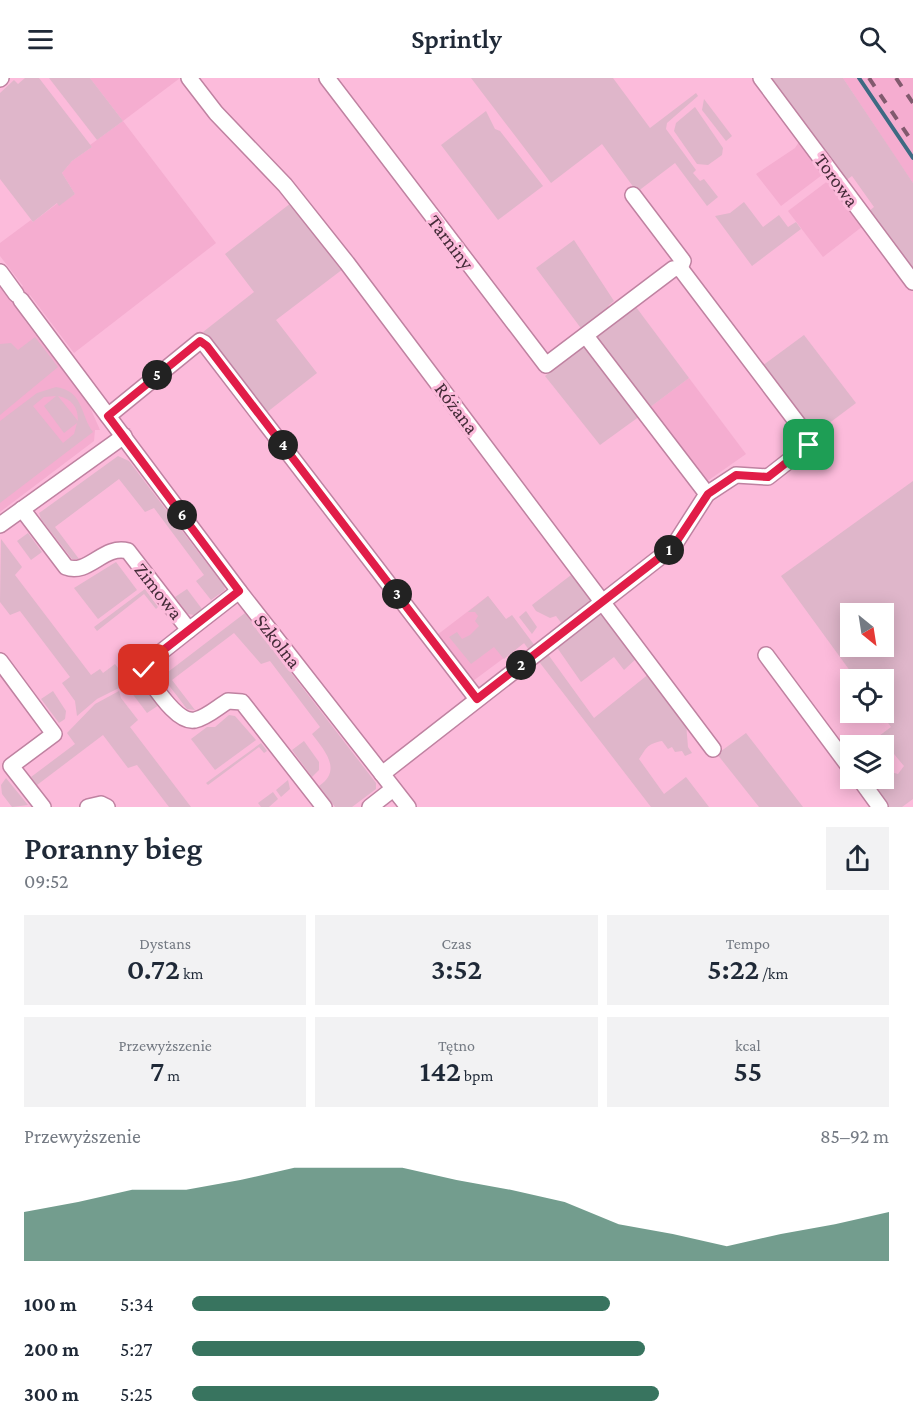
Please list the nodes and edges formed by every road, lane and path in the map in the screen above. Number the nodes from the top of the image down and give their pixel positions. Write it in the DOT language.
graph roads {
  1 [pos="189,78"];
  2 [pos="327,78"];
  3 [pos="761,78"];
  4 [pos="633,195"];
  5 [pos="680,268"];
  6 [pos="0,272"];
  7 [pos="913,282"];
  8 [pos="586,336"];
  9 [pos="108,416"];
  10 [pos="124,436"];
  11 [pos="708,494"];
  12 [pos="22,509"];
  13 [pos="0,525"];
  14 [pos="239,591"];
  15 [pos="603,601"];
  16 [pos="189,630"];
  17 [pos="766,655"];
  18 [pos="0,661"];
  19 [pos="477,699"];
  20 [pos="713,748"];
  21 [pos="840,755"];
  22 [pos="382,774"];
  23 [pos="393,789"];
  24 [pos="867,789"];
  25 [pos="43,807"];
  26 [pos="88,807"];
  27 [pos="107,807"];
  28 [pos="324,807"];
  29 [pos="370,807"];
  30 [pos="408,807"];
  31 [pos="880,807"];
  1 -- 15 [label="street, Różana"];
  2 -- 8 [label="street, Tarniny"];
  3 -- 7 [label="street, Torowa"];
  4 -- 5 [label="street"];
  5 -- 8 [label="street, Tarniny"];
  5 -- 11 [label="street"];
  6 -- 9 [label="street, Szkolna"];
  8 -- 11 [label="street"];
  9 -- 10 [label="street, Szkolna"];
  9 -- 19 [label="street"];
  10 -- 12 [label="street"];
  10 -- 14 [label="street, Szkolna"];
  11 -- 15 [label="street"];
  12 -- 13 [label="street"];
  12 -- 16 [label="street, Zimowa"];
  14 -- 16 [label="street"];
  14 -- 22 [label="street, Szkolna"];
  15 -- 19 [label="street"];
  15 -- 20 [label="street, Różana"];
  16 -- 28 [label="street, Zimowa"];
  17 -- 21 [label="street"];
  18 -- 25 [label="street"];
  19 -- 22 [label="street"];
  22 -- 23 [label="street, Szkolna"];
  23 -- 29 [label="street"];
  23 -- 30 [label="street, Szkolna"];
  24 -- 31 [label="street"];
  26 -- 27 [label="street"];
}
